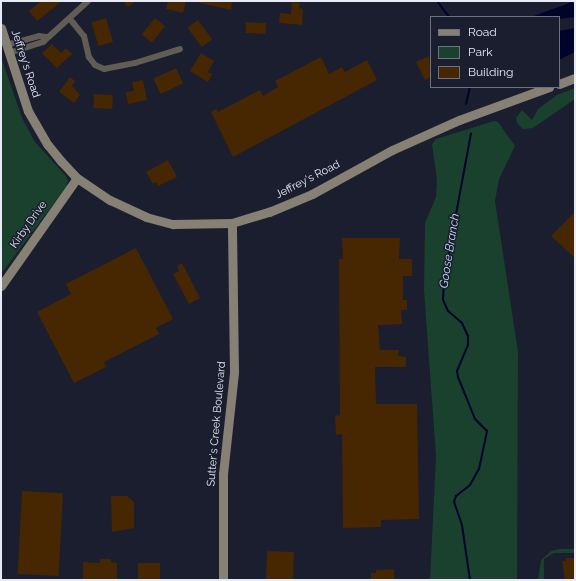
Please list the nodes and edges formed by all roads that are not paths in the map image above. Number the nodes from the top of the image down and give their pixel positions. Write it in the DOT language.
graph roads {
  1 [pos="88,1"];
  2 [pos="70,19"];
  3 [pos="1,28"];
  4 [pos="46,37"];
  5 [pos="7,49"];
  6 [pos="180,49"];
  7 [pos="575,78"];
  8 [pos="560,84"];
  9 [pos="546,88"];
  10 [pos="77,178"];
  11 [pos="232,223"];
  12 [pos="1,286"];
  13 [pos="223,580"];
  1 -- 2 [label="street"];
  2 -- 4 [label="street"];
  2 -- 6 [label="street"];
  3 -- 5 [label="street, Jeffrey's Road"];
  4 -- 5 [label="street"];
  4 -- 5 [label="street"];
  5 -- 10 [label="street, Jeffrey's Road"];
  7 -- 8 [label="street"];
  9 -- 11 [label="street, Jeffrey's Road"];
  10 -- 11 [label="street, Jeffrey's Road"];
  10 -- 12 [label="street, Kirby Drive"];
  11 -- 13 [label="street, Sutter's Creek Boulevard"];
}
